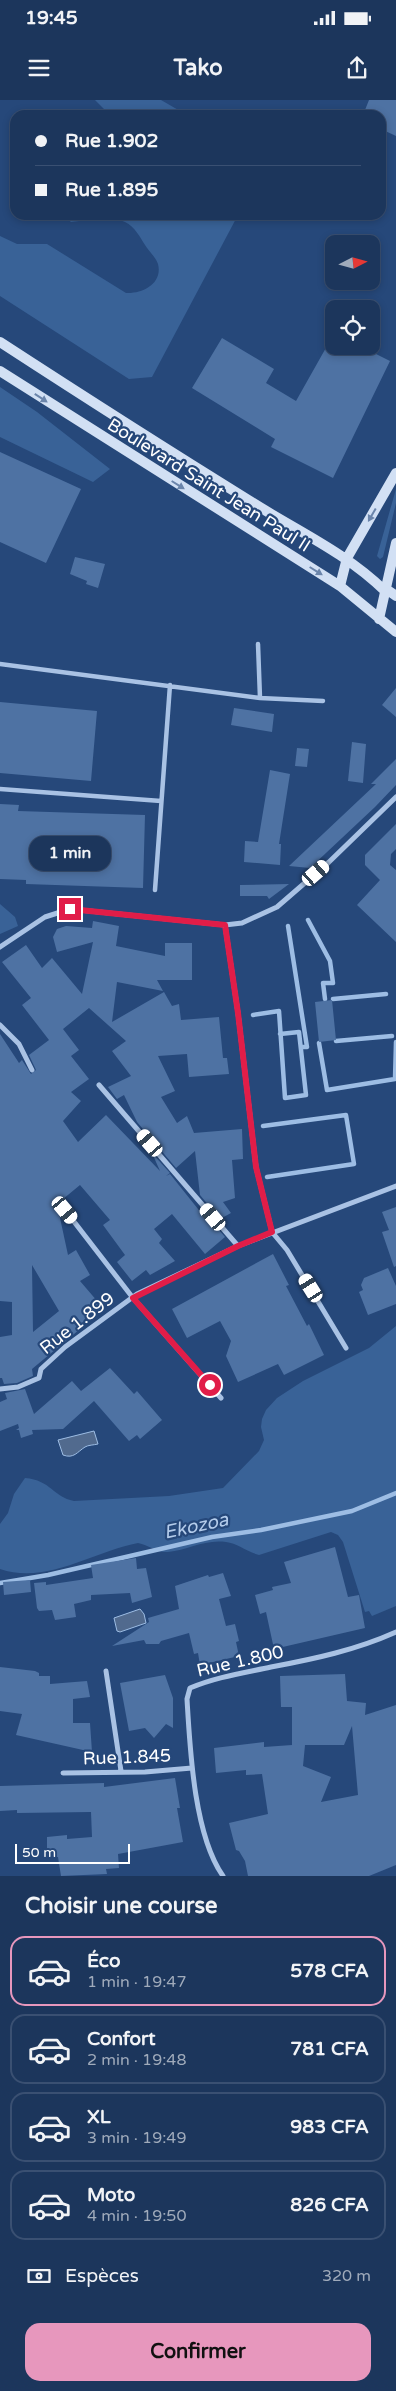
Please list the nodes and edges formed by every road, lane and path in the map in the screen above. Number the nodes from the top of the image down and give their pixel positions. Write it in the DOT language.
graph roads {
  1 [pos="0,342"];
  2 [pos="0,372"];
  3 [pos="396,473"];
  4 [pos="396,544"];
  5 [pos="348,558"];
  6 [pos="340,586"];
  7 [pos="392,592"];
  8 [pos="380,619"];
  9 [pos="396,632"];
  10 [pos="258,644"];
  11 [pos="0,664"];
  12 [pos="170,685"];
  13 [pos="260,698"];
  14 [pos="323,702"];
  15 [pos="0,789"];
  16 [pos="396,797"];
  17 [pos="161,801"];
  18 [pos="155,890"];
  19 [pos="225,925"];
  20 [pos="0,946"];
  21 [pos="0,1025"];
  22 [pos="32,1070"];
  23 [pos="99,1085"];
  24 [pos="396,1186"];
  25 [pos="65,1210"];
  26 [pos="272,1232"];
  27 [pos="238,1246"];
  28 [pos="133,1298"];
  29 [pos="346,1348"];
  30 [pos="0,1389"];
  31 [pos="222,1398"];
  32 [pos="396,1632"];
  33 [pos="106,1671"];
  34 [pos="192,1768"];
  35 [pos="121,1771"];
  36 [pos="63,1773"];
  37 [pos="223,1876"];
  1 -- 5 [label="main road, Boulevard Saint Jean Paul II"];
  2 -- 6 [label="main road, Boulevard Saint Jean Paul II, one-way"];
  3 -- 5 [label="main road, one-way"];
  4 -- 7 [label="main road"];
  5 -- 6 [label="main road"];
  5 -- 7 [label="main road, Boulevard Saint Jean Paul II"];
  6 -- 8 [label="main road, Boulevard Saint Jean Paul II"];
  7 -- 8 [label="main road"];
  8 -- 9 [label="main road, Boulevard Saint Jean Paul II"];
  10 -- 13 [label="street"];
  11 -- 12 [label="street"];
  12 -- 13 [label="street"];
  12 -- 17 [label="street"];
  13 -- 14 [label="street"];
  15 -- 17 [label="street"];
  16 -- 19 [label="street"];
  17 -- 18 [label="street"];
  19 -- 20 [label="street"];
  19 -- 26 [label="street"];
  21 -- 22 [label="street"];
  23 -- 27 [label="street"];
  24 -- 26 [label="street, Rue 1.899"];
  25 -- 28 [label="street"];
  26 -- 27 [label="street, Rue 1.899"];
  26 -- 29 [label="street"];
  27 -- 28 [label="street, Rue 1.899"];
  28 -- 30 [label="street, Rue 1.899"];
  28 -- 31 [label="street"];
  32 -- 34 [label="street, Rue 1.800"];
  33 -- 35 [label="street"];
  34 -- 35 [label="street, Rue 1.845"];
  34 -- 37 [label="street, Rue 1.800"];
  35 -- 36 [label="street, Rue 1.845"];
}
